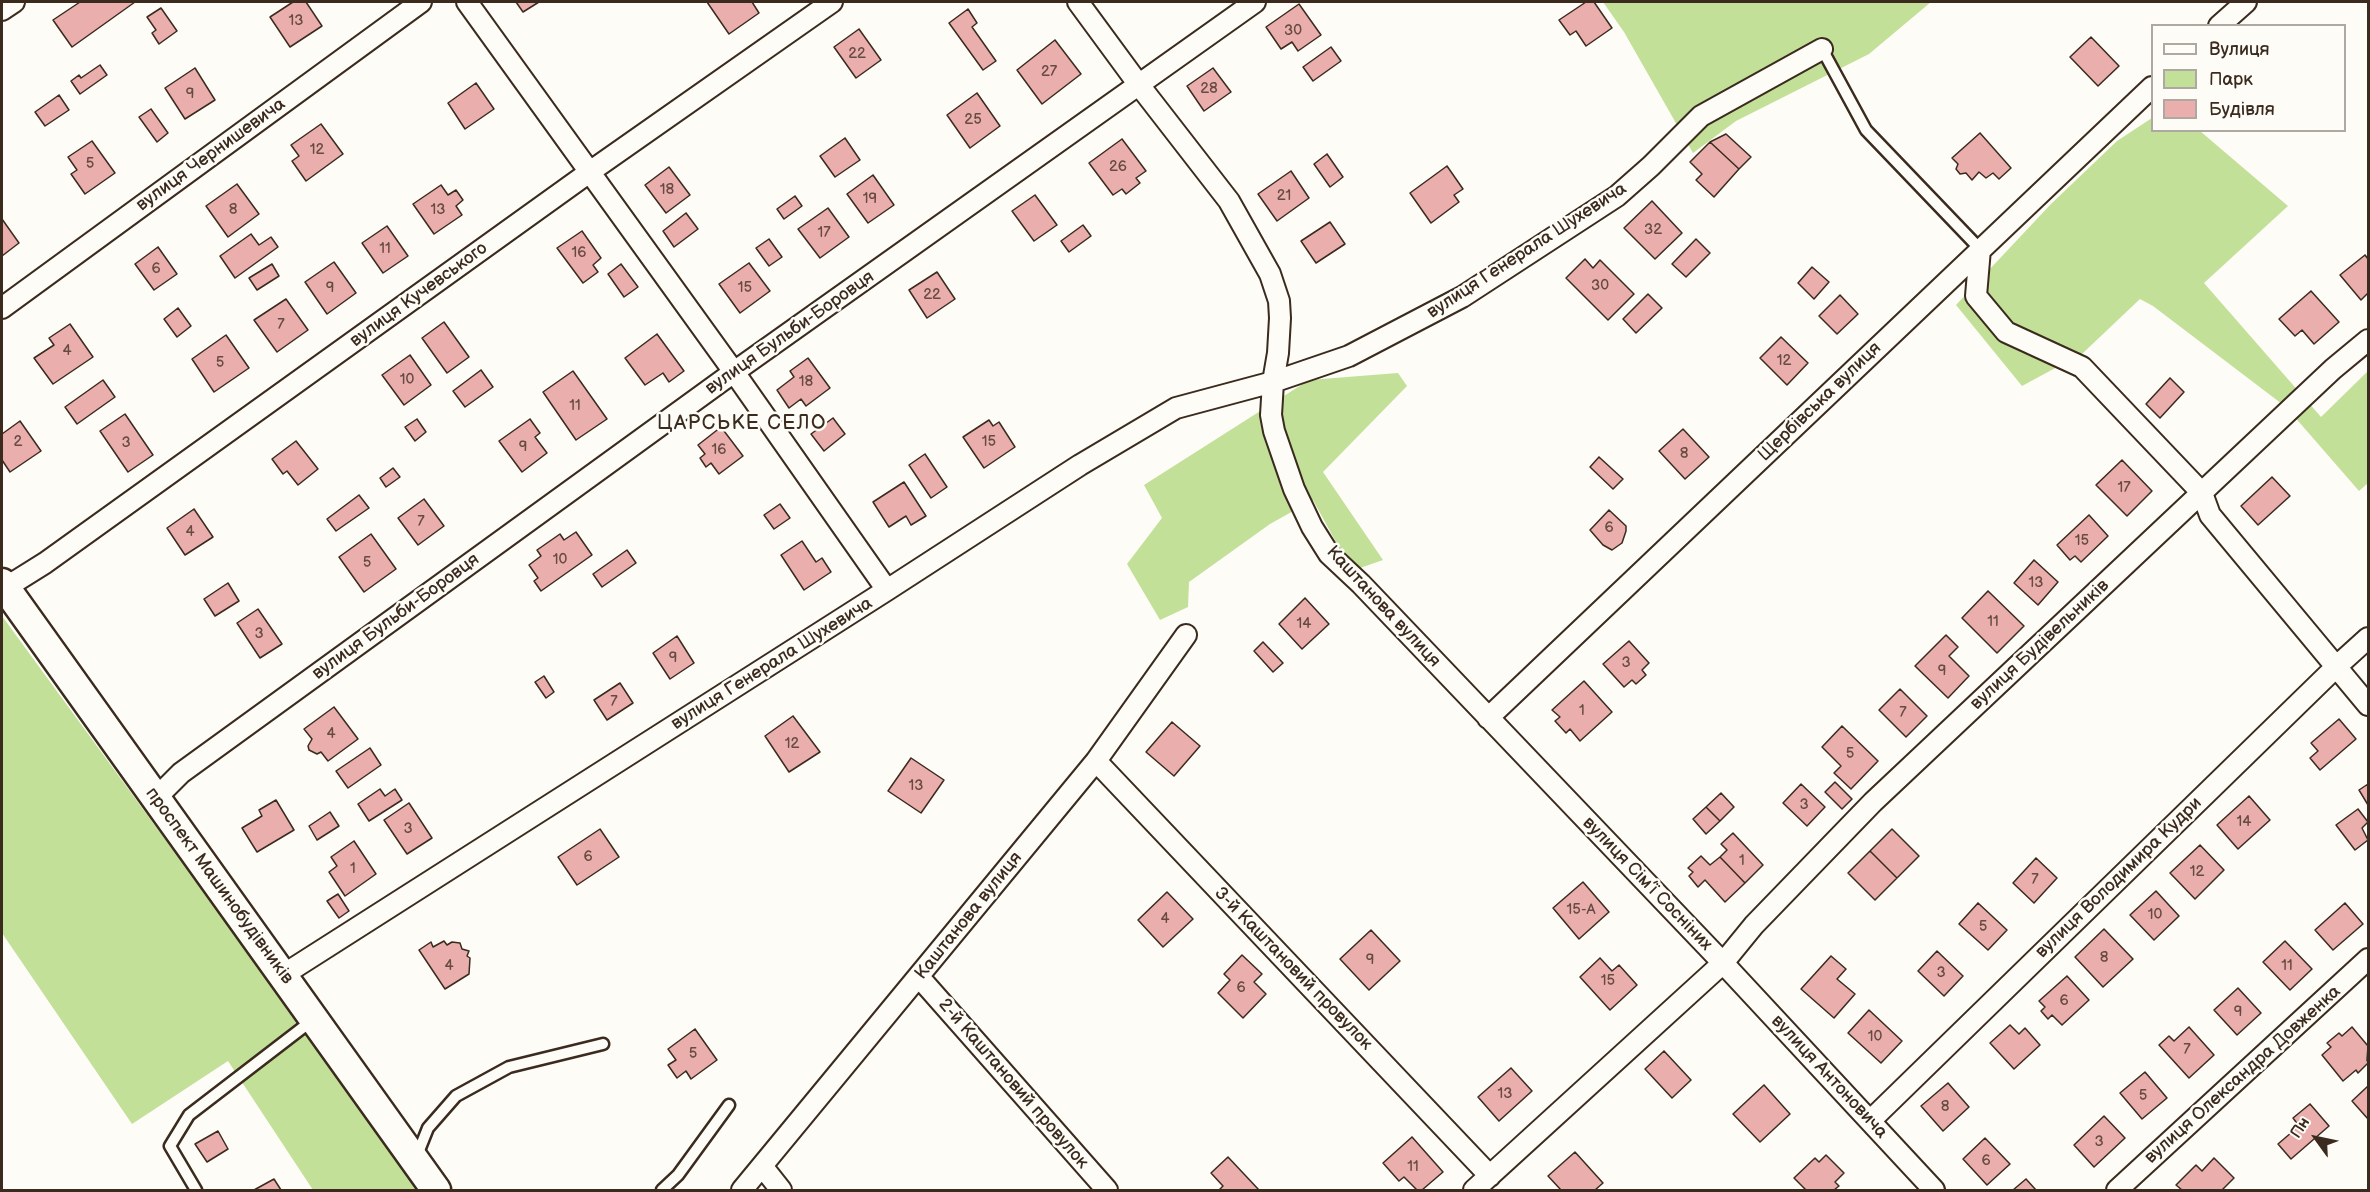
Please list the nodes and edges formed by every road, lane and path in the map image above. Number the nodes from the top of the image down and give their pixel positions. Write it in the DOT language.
graph roads {
  1 [pos="14,2"];
  2 [pos="421,2"];
  3 [pos="467,2"];
  4 [pos="832,2"];
  5 [pos="1078,2"];
  6 [pos="1255,2"];
  7 [pos="2246,2"];
  8 [pos="2,10"];
  9 [pos="2221,24"];
  10 [pos="1822,49"];
  11 [pos="1139,85"];
  12 [pos="2151,88"];
  13 [pos="591,171"];
  14 [pos="1980,249"];
  15 [pos="2,308"];
  16 [pos="2368,340"];
  17 [pos="734,372"];
  18 [pos="1273,382"];
  19 [pos="2202,493"];
  20 [pos="3,585"];
  21 [pos="887,590"];
  22 [pos="1186,635"];
  23 [pos="2368,638"];
  24 [pos="2337,666"];
  25 [pos="2368,705"];
  26 [pos="1488,718"];
  27 [pos="1096,761"];
  28 [pos="156,798"];
  29 [pos="2368,959"];
  30 [pos="1723,963"];
  31 [pos="283,975"];
  32 [pos="919,977"];
  33 [pos="314,1018"];
  34 [pos="603,1044"];
  35 [pos="729,1105"];
  36 [pos="1871,1120"];
  37 [pos="415,1161"];
  38 [pos="762,1166"];
  39 [pos="1490,1176"];
  40 [pos="196,1191"];
  41 [pos="436,1191"];
  42 [pos="662,1191"];
  43 [pos="742,1191"];
  44 [pos="781,1191"];
  45 [pos="1107,1191"];
  46 [pos="1474,1191"];
  47 [pos="1934,1191"];
  48 [pos="2117,1191"];
  1 -- 8 [label="street"];
  2 -- 15 [label="street, вулиця Чернишевича"];
  3 -- 13 [label="street"];
  4 -- 13 [label="street, вулиця Кучевського"];
  5 -- 11 [label="street"];
  6 -- 11 [label="street, вулиця Бульби-Боровця"];
  7 -- 9 [label="street"];
  10 -- 14 [label="lane"];
  10 -- 18 [label="street, вулиця Генерала Шухевича"];
  11 -- 17 [label="street, вулиця Бульби-Боровця"];
  11 -- 18 [label="street"];
  12 -- 14 [label="street, Щербівська вулиця"];
  13 -- 17 [label="street"];
  13 -- 20 [label="street, вулиця Кучевського"];
  14 -- 19 [label="street"];
  14 -- 26 [label="street, Щербівська вулиця"];
  16 -- 19 [label="street, вулиця Будівельників"];
  17 -- 21 [label="street"];
  17 -- 28 [label="street, вулиця Бульби-Боровця"];
  18 -- 21 [label="street, вулиця Генерала Шухевича"];
  18 -- 26 [label="street, Каштанова вулиця"];
  19 -- 24 [label="street"];
  19 -- 30 [label="street, вулиця Будівельників"];
  20 -- 28 [label="street, проспект Машинобудівників"];
  21 -- 31 [label="street, вулиця Генерала Шухевича"];
  22 -- 27 [label="street, Каштанова вулиця"];
  23 -- 24 [label="street, вулиця Володимира Кудри"];
  24 -- 25 [label="street"];
  24 -- 36 [label="street, вулиця Володимира Кудри"];
  26 -- 30 [label="street, вулиця Сім’ї Сосніних"];
  27 -- 32 [label="street, Каштанова вулиця"];
  27 -- 39 [label="street, 3-й Каштановий провулок"];
  28 -- 31 [label="street, проспект Машинобудівників"];
  29 -- 48 [label="street, вулиця Олександра Довженка"];
  30 -- 36 [label="street, вулиця Антоновича"];
  30 -- 39 [label="street, вулиця Сім’ї Сосніних"];
  31 -- 33 [label="street, проспект Машинобудівників"];
  32 -- 38 [label="street, Каштанова вулиця"];
  32 -- 45 [label="street, 2-й Каштановий провулок"];
  33 -- 37 [label="street, проспект Машинобудівників"];
  33 -- 40 [label="lane"];
  34 -- 37 [label="lane"];
  35 -- 42 [label="lane"];
  36 -- 47 [label="street, вулиця Антоновича"];
  37 -- 41 [label="street, проспект Машинобудівників"];
  38 -- 43 [label="street, Каштанова вулиця"];
  38 -- 44 [label="street"];
  39 -- 46 [label="street, вулиця Сім’ї Сосніних"];
}
